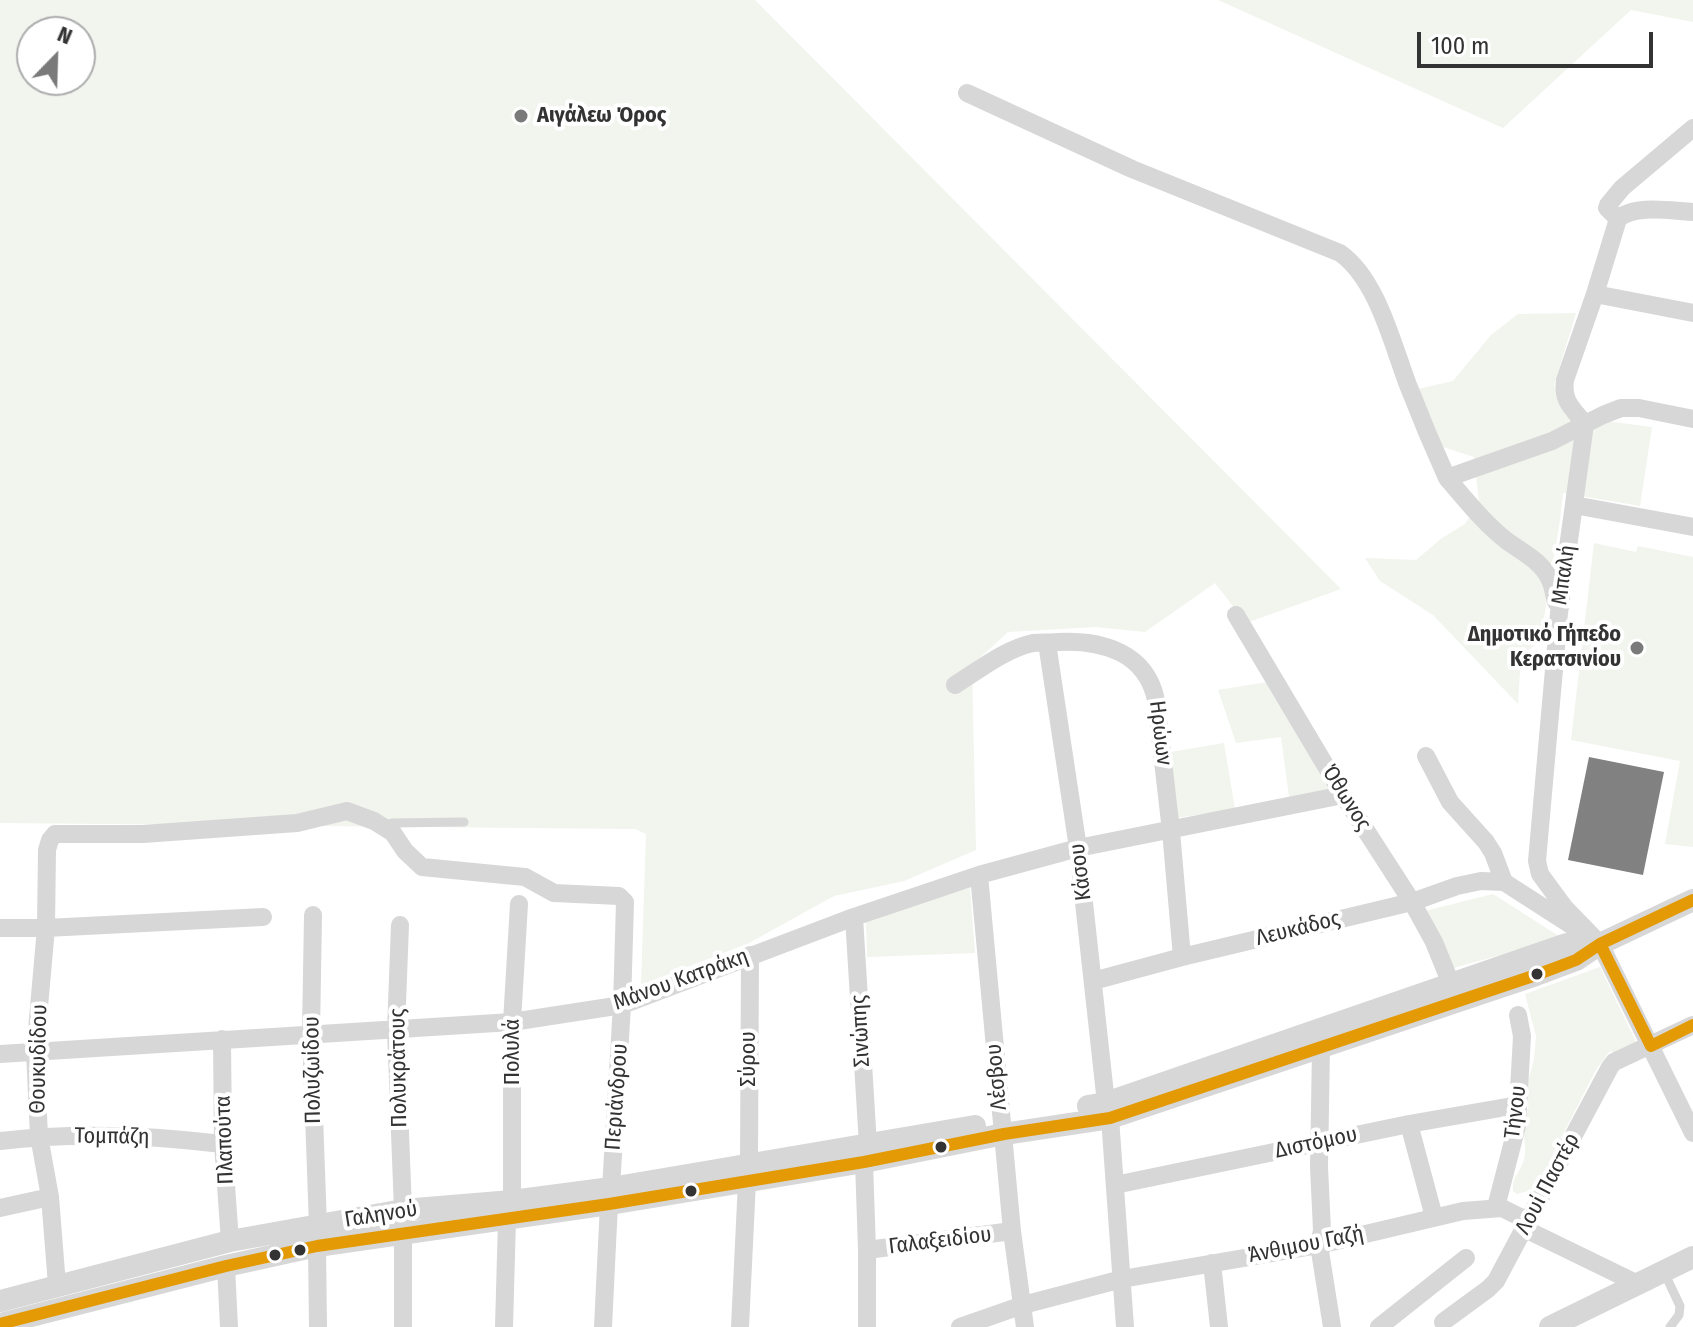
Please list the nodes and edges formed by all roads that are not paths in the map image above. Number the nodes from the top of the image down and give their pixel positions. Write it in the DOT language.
graph roads {
  1 [pos="967,93"];
  2 [pos="1693,128"];
  3 [pos="1693,212"];
  4 [pos="1618,219"];
  5 [pos="1595,294"];
  6 [pos="1693,313"];
  7 [pos="1693,419"];
  8 [pos="1585,424"];
  9 [pos="1447,478"];
  10 [pos="1574,505"];
  11 [pos="1693,527"];
  12 [pos="1559,613"];
  13 [pos="1236,615"];
  14 [pos="1047,643"];
  15 [pos="955,685"];
  16 [pos="1426,756"];
  17 [pos="1343,795"];
  18 [pos="464,822"];
  19 [pos="381,826"];
  20 [pos="1171,831"];
  21 [pos="1078,848"];
  22 [pos="979,875"];
  23 [pos="1504,882"];
  24 [pos="1693,900"];
  25 [pos="1412,902"];
  26 [pos="519,904"];
  27 [pos="313,915"];
  28 [pos="263,917"];
  29 [pos="854,917"];
  30 [pos="400,925"];
  31 [pos="0,928"];
  32 [pos="46,928"];
  33 [pos="1600,944"];
  34 [pos="750,955"];
  35 [pos="1182,957"];
  36 [pos="1093,981"];
  37 [pos="1451,984"];
  38 [pos="622,1005"];
  39 [pos="1518,1015"];
  40 [pos="512,1022"];
  41 [pos="1693,1025"];
  42 [pos="396,1030"];
  43 [pos="311,1033"];
  44 [pos="222,1039"];
  45 [pos="1651,1046"];
  46 [pos="1321,1048"];
  47 [pos="35,1052"];
  48 [pos="0,1054"];
  49 [pos="1518,1105"];
  50 [pos="1108,1110"];
  51 [pos="1409,1124"];
  52 [pos="1002,1128"];
  53 [pos="1693,1133"];
  54 [pos="39,1136"];
  55 [pos="0,1141"];
  56 [pos="1319,1142"];
  57 [pos="223,1144"];
  58 [pos="866,1154"];
  59 [pos="748,1172"];
  60 [pos="1115,1185"];
  61 [pos="610,1196"];
  62 [pos="50,1197"];
  63 [pos="1496,1207"];
  64 [pos="0,1208"];
  65 [pos="403,1210"];
  66 [pos="510,1210"];
  67 [pos="1434,1217"];
  68 [pos="1525,1229"];
  69 [pos="1012,1231"];
  70 [pos="402,1234"];
  71 [pos="317,1236"];
  72 [pos="230,1241"];
  73 [pos="1319,1245"];
  74 [pos="867,1250"];
  75 [pos="1693,1257"];
  76 [pos="1466,1258"];
  77 [pos="1212,1263"];
  78 [pos="226,1266"];
  79 [pos="1663,1270"];
  80 [pos="1122,1279"];
  81 [pos="1636,1283"];
  82 [pos="57,1285"];
  83 [pos="0,1301"];
  84 [pos="1023,1305"];
  85 [pos="1436,1311"];
  86 [pos="56,1318"];
  87 [pos="0,1324"];
  88 [pos="229,1327"];
  89 [pos="318,1327"];
  90 [pos="403,1327"];
  91 [pos="504,1327"];
  92 [pos="603,1327"];
  93 [pos="740,1327"];
  94 [pos="867,1327"];
  95 [pos="960,1327"];
  96 [pos="1025,1327"];
  97 [pos="1125,1327"];
  98 [pos="1219,1327"];
  99 [pos="1332,1327"];
  100 [pos="1379,1327"];
  101 [pos="1550,1327"];
  102 [pos="1670,1327"];
  1 -- 9 [label="street"];
  2 -- 4 [label="street"];
  3 -- 4 [label="street"];
  4 -- 5 [label="street"];
  5 -- 6 [label="street"];
  5 -- 8 [label="street"];
  7 -- 8 [label="street"];
  8 -- 9 [label="street"];
  8 -- 10 [label="street, Μπαλή"];
  9 -- 12 [label="street"];
  10 -- 11 [label="street"];
  10 -- 12 [label="street, Μπαλή"];
  12 -- 33 [label="street, Μπαλή"];
  13 -- 17 [label="street, Όθωνος"];
  14 -- 15 [label="street, Ηρώων"];
  14 -- 20 [label="street, Ηρώων"];
  14 -- 21 [label="street, Κάσου"];
  16 -- 23 [label="street"];
  17 -- 20 [label="street, Μάνου Κατράκη"];
  17 -- 25 [label="street, Όθωνος"];
  18 -- 19 [label="lane"];
  19 -- 32 [label="street, Θουκυδίδου"];
  19 -- 38 [label="street"];
  20 -- 21 [label="street, Μάνου Κατράκη"];
  20 -- 35 [label="street, Ηρώων"];
  21 -- 22 [label="street, Μάνου Κατράκη"];
  21 -- 36 [label="street, Κάσου"];
  22 -- 29 [label="street, Μάνου Κατράκη"];
  22 -- 52 [label="street, Λέσβου"];
  23 -- 25 [label="street, Λευκάδος"];
  23 -- 33 [label="street"];
  24 -- 33 [label="street, Γαληνού"];
  25 -- 35 [label="street, Λευκάδος"];
  25 -- 37 [label="street, Όθωνος"];
  26 -- 40 [label="street, Πολυλά"];
  27 -- 43 [label="street, Πολυζωίδου"];
  28 -- 32 [label="street"];
  29 -- 34 [label="street, Μάνου Κατράκη"];
  29 -- 58 [label="street, Σινώπης"];
  30 -- 42 [label="street, Πολυκράτους"];
  31 -- 32 [label="street"];
  32 -- 47 [label="street, Θουκυδίδου"];
  33 -- 37 [label="street, Γαληνού"];
  33 -- 45 [label="street, Μπαλή"];
  33 -- 46 [label="street, Γαληνού"];
  34 -- 38 [label="street, Μάνου Κατράκη"];
  34 -- 59 [label="street, Σύρου"];
  35 -- 36 [label="street, Λευκάδος"];
  36 -- 50 [label="street, Κάσου"];
  37 -- 50 [label="street, Γαληνού"];
  38 -- 40 [label="street, Μάνου Κατράκη"];
  38 -- 61 [label="street, Περιάνδρου"];
  39 -- 49 [label="street, Τήνου"];
  40 -- 42 [label="street, Μάνου Κατράκη"];
  40 -- 66 [label="street, Πολυλά"];
  41 -- 45 [label="street, Λουί Παστέρ"];
  42 -- 43 [label="street, Μάνου Κατράκη"];
  42 -- 65 [label="street, Πολυκράτους"];
  43 -- 44 [label="street, Μάνου Κατράκη"];
  43 -- 71 [label="street, Πολυζωίδου"];
  44 -- 47 [label="street, Μάνου Κατράκη"];
  44 -- 57 [label="street, Πλαπούτα"];
  45 -- 53 [label="street, Μπαλή"];
  45 -- 68 [label="street, Λουί Παστέρ"];
  46 -- 50 [label="street, Γαληνού"];
  46 -- 56 [label="street"];
  47 -- 48 [label="street, Μάνου Κατράκη"];
  47 -- 54 [label="street, Θουκυδίδου"];
  49 -- 51 [label="street, Διστόμου"];
  49 -- 63 [label="street, Τήνου"];
  50 -- 52 [label="street, Γαληνού"];
  50 -- 60 [label="street, Κάσου"];
  51 -- 56 [label="street, Διστόμου"];
  51 -- 67 [label="street"];
  52 -- 58 [label="street, Γαληνού"];
  52 -- 69 [label="street, Λέσβου"];
  54 -- 55 [label="street, Τομπάζη"];
  54 -- 57 [label="street, Τομπάζη"];
  54 -- 62 [label="street, Θουκυδίδου"];
  56 -- 60 [label="street, Διστόμου"];
  56 -- 73 [label="street"];
  57 -- 72 [label="street, Πλαπούτα"];
  58 -- 59 [label="street, Γαληνού"];
  58 -- 74 [label="street, Σινώπης"];
  59 -- 61 [label="street, Γαληνού"];
  59 -- 93 [label="street, Σύρου"];
  60 -- 80 [label="street, Κάσου"];
  61 -- 66 [label="street, Γαληνού"];
  61 -- 92 [label="street, Περιάνδρου"];
  62 -- 64 [label="street"];
  62 -- 82 [label="street, Θουκυδίδου"];
  63 -- 67 [label="street, Άνθιμου Γαζή"];
  63 -- 68 [label="street"];
  65 -- 66 [label="street, Γαληνού"];
  65 -- 70 [label="street, Πολυκράτους"];
  65 -- 71 [label="street, Γαληνού"];
  66 -- 70 [label="street, Γαληνού"];
  66 -- 91 [label="street, Πολυλά"];
  67 -- 73 [label="street, Άνθιμου Γαζή"];
  68 -- 81 [label="street"];
  68 -- 85 [label="street, Λουί Παστέρ"];
  69 -- 74 [label="street, Γαλαξειδίου"];
  69 -- 84 [label="street, Λέσβου"];
  70 -- 71 [label="street, Γαληνού"];
  70 -- 90 [label="street"];
  71 -- 72 [label="street, Γαληνού"];
  71 -- 78 [label="street, Γαληνού"];
  71 -- 89 [label="street, Πολυζωίδου"];
  72 -- 82 [label="street, Γαληνού"];
  73 -- 77 [label="street, Άνθιμου Γαζή"];
  73 -- 99 [label="street"];
  74 -- 94 [label="street, Σινώπης"];
  75 -- 79 [label="street"];
  76 -- 85 [label="street, Λουί Παστέρ"];
  77 -- 80 [label="street, Άνθιμου Γαζή"];
  77 -- 98 [label="street"];
  78 -- 86 [label="street, Γαληνού"];
  78 -- 88 [label="street"];
  79 -- 81 [label="street"];
  79 -- 102 [label="lane"];
  80 -- 84 [label="street, Άνθιμου Γαζή"];
  80 -- 97 [label="street, Κάσου"];
  81 -- 101 [label="street"];
  82 -- 83 [label="street, Γαληνού"];
  84 -- 95 [label="street, Άνθιμου Γαζή"];
  84 -- 96 [label="street, Λέσβου"];
  85 -- 100 [label="street, Λουί Παστέρ"];
  86 -- 87 [label="street, Γαληνού"];
}
